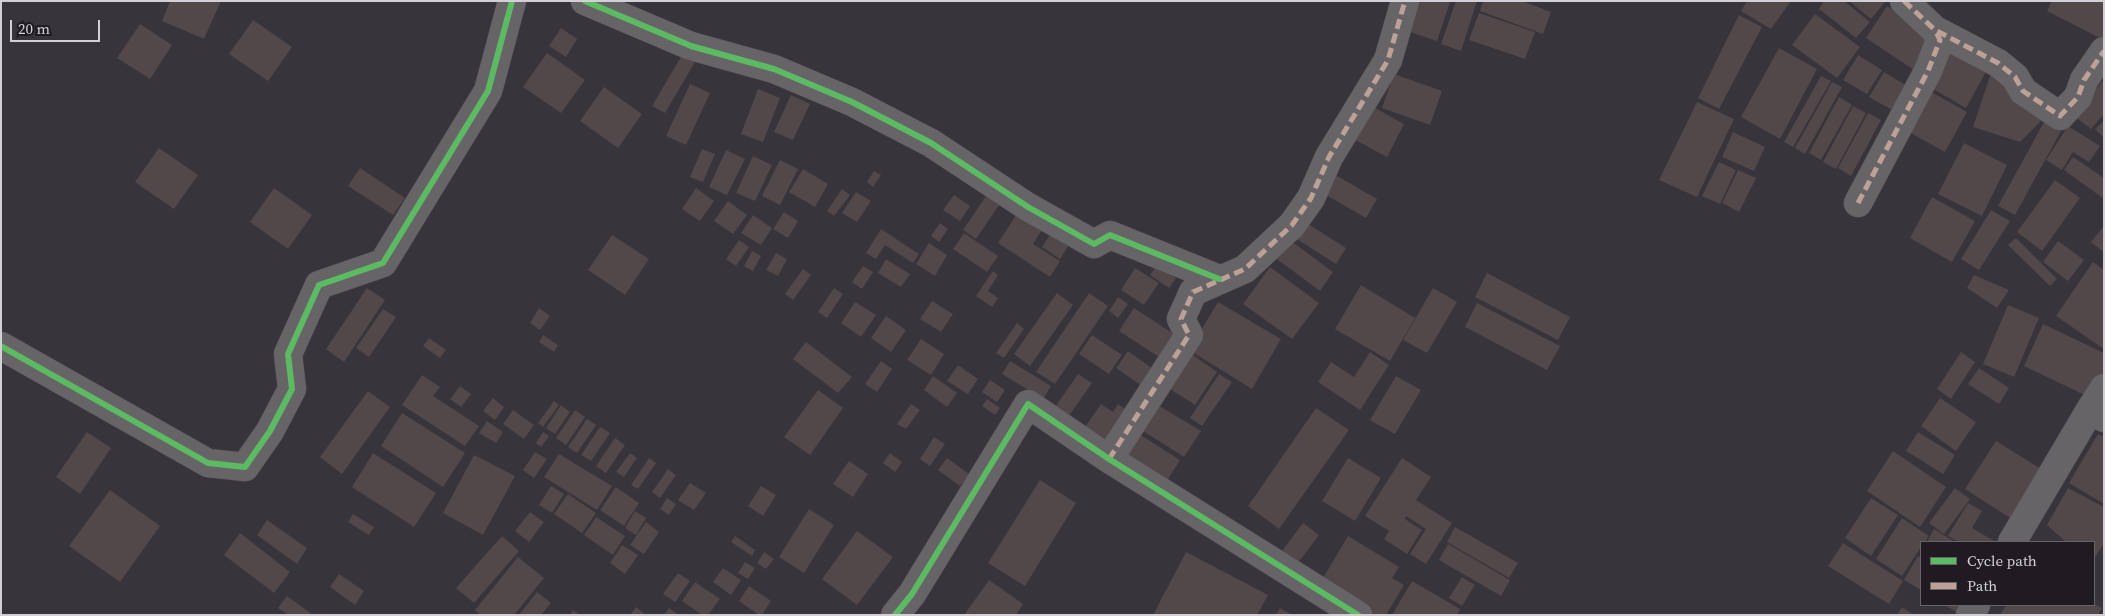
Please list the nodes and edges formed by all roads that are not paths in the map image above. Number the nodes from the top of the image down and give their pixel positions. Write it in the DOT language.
graph roads {
  1 [pos="512,1"];
  2 [pos="585,1"];
  3 [pos="1405,1"];
  4 [pos="1904,1"];
  5 [pos="1935,30"];
  6 [pos="2104,51"];
  7 [pos="1858,204"];
  8 [pos="1218,279"];
  9 [pos="1,346"];
  10 [pos="2099,405"];
  11 [pos="1109,459"];
  12 [pos="2013,541"];
  13 [pos="895,615"];
  14 [pos="1358,615"];
  1 -- 9 [label="street"];
  2 -- 8 [label="street"];
  3 -- 8 [label="street"];
  4 -- 5 [label="street"];
  5 -- 6 [label="street"];
  5 -- 7 [label="street"];
  8 -- 11 [label="street"];
  10 -- 12 [label="street"];
  11 -- 13 [label="street"];
  11 -- 14 [label="street"];
}
